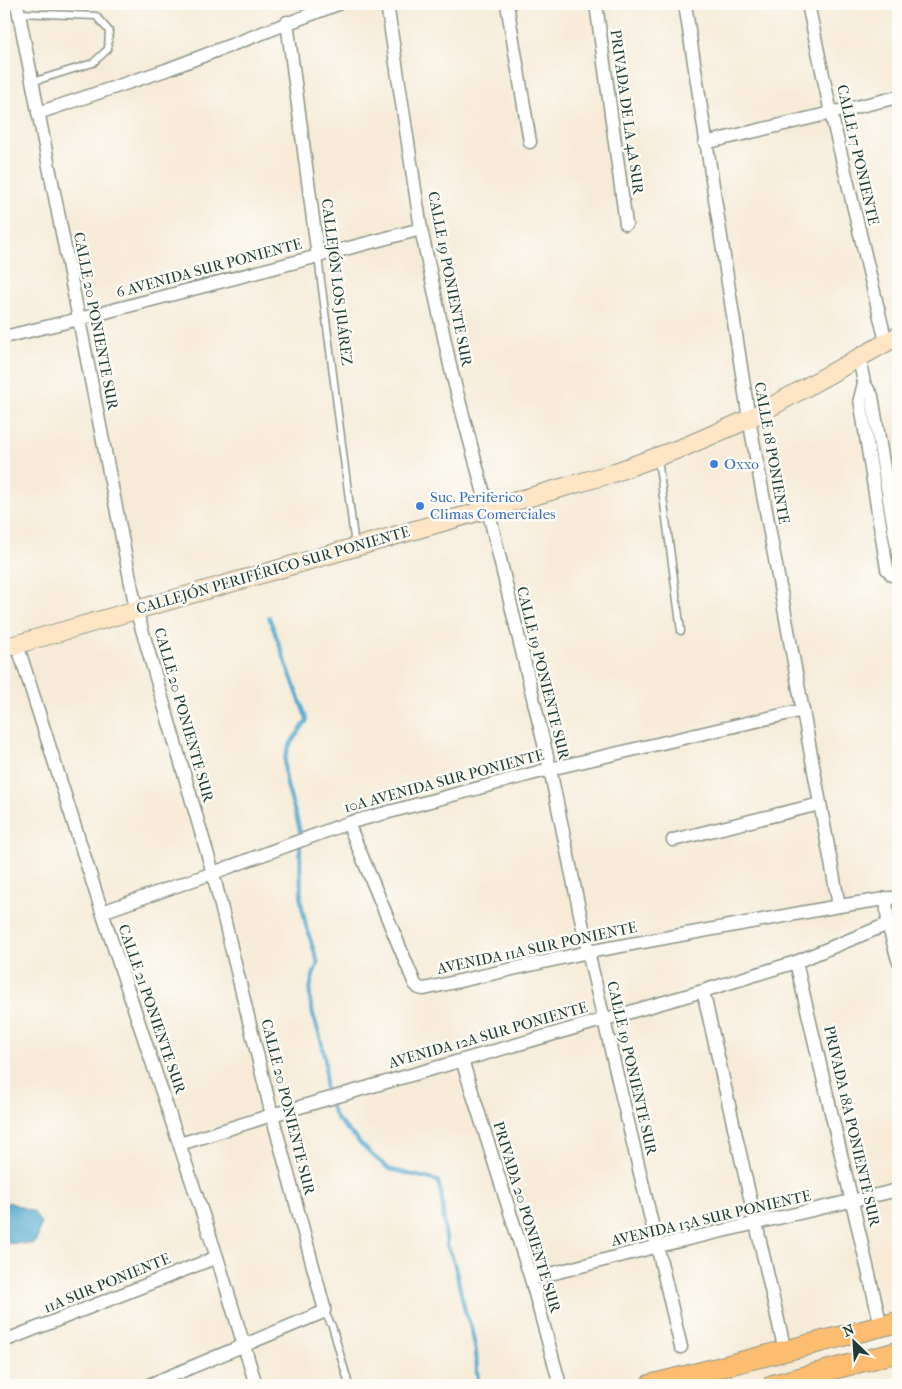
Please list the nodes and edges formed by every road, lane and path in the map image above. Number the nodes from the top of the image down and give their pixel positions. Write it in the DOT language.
graph roads {
  1 [pos="338,4"];
  2 [pos="387,4"];
  3 [pos="507,4"];
  4 [pos="596,4"];
  5 [pos="685,4"];
  6 [pos="808,4"];
  7 [pos="18,8"];
  8 [pos="287,22"];
  9 [pos="32,82"];
  10 [pos="898,97"];
  11 [pos="38,113"];
  12 [pos="831,113"];
  13 [pos="530,142"];
  14 [pos="706,143"];
  15 [pos="626,224"];
  16 [pos="421,229"];
  17 [pos="318,257"];
  18 [pos="79,319"];
  19 [pos="4,337"];
  20 [pos="892,339"];
  21 [pos="859,357"];
  22 [pos="864,383"];
  23 [pos="749,419"];
  24 [pos="658,456"];
  25 [pos="488,509"];
  26 [pos="356,546"];
  27 [pos="898,553"];
  28 [pos="898,574"];
  29 [pos="136,609"];
  30 [pos="681,631"];
  31 [pos="10,646"];
  32 [pos="803,710"];
  33 [pos="550,769"];
  34 [pos="820,804"];
  35 [pos="348,823"];
  36 [pos="673,840"];
  37 [pos="213,873"];
  38 [pos="892,897"];
  39 [pos="839,906"];
  40 [pos="102,912"];
  41 [pos="888,924"];
  42 [pos="588,952"];
  43 [pos="898,958"];
  44 [pos="796,962"];
  45 [pos="703,991"];
  46 [pos="604,1019"];
  47 [pos="462,1060"];
  48 [pos="272,1115"];
  49 [pos="180,1144"];
  50 [pos="898,1190"];
  51 [pos="853,1201"];
  52 [pos="755,1223"];
  53 [pos="658,1246"];
  54 [pos="217,1257"];
  55 [pos="531,1279"];
  56 [pos="324,1311"];
  57 [pos="889,1324"];
  58 [pos="9,1339"];
  59 [pos="244,1346"];
  60 [pos="680,1347"];
  61 [pos="785,1351"];
  62 [pos="898,1352"];
  63 [pos="149,1385"];
  64 [pos="256,1385"];
  65 [pos="349,1385"];
  66 [pos="560,1385"];
  67 [pos="650,1385"];
  68 [pos="773,1385"];
  1 -- 8 [label="street"];
  2 -- 16 [label="street, CALLE 19 PONIENTE SUR"];
  3 -- 13 [label="street"];
  4 -- 15 [label="street, PRIVADA DE LA 4A SUR"];
  5 -- 14 [label="street, CALLE 18 PONIENTE"];
  6 -- 12 [label="street, CALLE 17 PONIENTE"];
  7 -- 9 [label="street, CALLE 20 PONIENTE SUR"];
  7 -- 9 [label="lane"];
  8 -- 11 [label="street"];
  8 -- 17 [label="street, CALLEJÓN LOS JUÁREZ"];
  9 -- 11 [label="street, CALLE 20 PONIENTE SUR"];
  10 -- 12 [label="street"];
  11 -- 18 [label="street, CALLE 20 PONIENTE SUR"];
  12 -- 14 [label="street"];
  12 -- 20 [label="street, CALLE 17 PONIENTE"];
  14 -- 23 [label="street, CALLE 18 PONIENTE"];
  16 -- 17 [label="street, 6 AVENIDA SUR PONIENTE"];
  16 -- 25 [label="street, CALLE 19 PONIENTE SUR"];
  17 -- 18 [label="street, 6 AVENIDA SUR PONIENTE"];
  17 -- 26 [label="lane, CALLEJÓN LOS JUÁREZ"];
  18 -- 19 [label="street, 6 AVENIDA SUR PONIENTE"];
  18 -- 29 [label="street, CALLE 20 PONIENTE SUR"];
  20 -- 21 [label="main road, CALLEJÓN PERIFÉRICO SUR PONIENTE"];
  21 -- 22 [label="street"];
  21 -- 23 [label="main road, CALLEJÓN PERIFÉRICO SUR PONIENTE"];
  22 -- 27 [label="street"];
  22 -- 28 [label="street"];
  23 -- 24 [label="main road, CALLEJÓN PERIFÉRICO SUR PONIENTE"];
  23 -- 32 [label="street, CALLE 18 PONIENTE"];
  24 -- 25 [label="main road, CALLEJÓN PERIFÉRICO SUR PONIENTE"];
  24 -- 30 [label="lane"];
  25 -- 26 [label="main road, CALLEJÓN PERIFÉRICO SUR PONIENTE"];
  25 -- 33 [label="street, CALLE 19 PONIENTE SUR"];
  26 -- 29 [label="main road, CALLEJÓN PERIFÉRICO SUR PONIENTE"];
  29 -- 31 [label="main road, CALLEJÓN PERIFÉRICO SUR PONIENTE"];
  29 -- 37 [label="street, CALLE 20 PONIENTE SUR"];
  31 -- 40 [label="street, CALLE 21 PONIENTE SUR"];
  32 -- 33 [label="street, 10A AVENIDA SUR PONIENTE"];
  32 -- 34 [label="street, CALLE 18 PONIENTE"];
  33 -- 35 [label="street, 10A AVENIDA SUR PONIENTE"];
  33 -- 42 [label="street, CALLE 19 PONIENTE SUR"];
  34 -- 36 [label="street"];
  34 -- 39 [label="street, CALLE 18 PONIENTE"];
  35 -- 37 [label="street, 10A AVENIDA SUR PONIENTE"];
  35 -- 42 [label="street, AVENIDA 11A SUR PONIENTE"];
  37 -- 40 [label="street, 10A AVENIDA SUR PONIENTE"];
  37 -- 48 [label="street, CALLE 20 PONIENTE SUR"];
  38 -- 39 [label="street, AVENIDA 11A SUR PONIENTE"];
  38 -- 41 [label="street"];
  39 -- 42 [label="street, AVENIDA 11A SUR PONIENTE"];
  40 -- 49 [label="street, CALLE 21 PONIENTE SUR"];
  41 -- 43 [label="street"];
  41 -- 44 [label="street, AVENIDA 12A SUR PONIENTE"];
  42 -- 46 [label="street, CALLE 19 PONIENTE SUR"];
  44 -- 45 [label="street, AVENIDA 12A SUR PONIENTE"];
  44 -- 51 [label="street, PRIVADA 18A PONIENTE SUR"];
  45 -- 46 [label="street, AVENIDA 12A SUR PONIENTE"];
  45 -- 52 [label="street"];
  46 -- 47 [label="street, AVENIDA 12A SUR PONIENTE"];
  46 -- 53 [label="street, CALLE 19 PONIENTE SUR"];
  47 -- 48 [label="street, AVENIDA 12A SUR PONIENTE"];
  47 -- 55 [label="street, PRIVADA 20 PONIENTE SUR"];
  48 -- 49 [label="street, AVENIDA 12A SUR PONIENTE"];
  48 -- 56 [label="street, CALLE 20 PONIENTE SUR"];
  49 -- 54 [label="street, CALLE 21 PONIENTE SUR"];
  50 -- 51 [label="street, AVENIDA 13A SUR PONIENTE"];
  51 -- 52 [label="street, AVENIDA 13A SUR PONIENTE"];
  51 -- 57 [label="street, PRIVADA 18A PONIENTE SUR"];
  52 -- 53 [label="street, AVENIDA 13A SUR PONIENTE"];
  52 -- 61 [label="street"];
  53 -- 55 [label="street, AVENIDA 13A SUR PONIENTE"];
  53 -- 60 [label="street, CALLE 19 PONIENTE SUR"];
  54 -- 58 [label="street, 11A SUR PONIENTE"];
  54 -- 59 [label="street, CALLE 21 PONIENTE SUR"];
  55 -- 66 [label="street, PRIVADA 20 PONIENTE SUR"];
  56 -- 59 [label="street"];
  56 -- 65 [label="lane"];
  57 -- 61 [label="main road"];
  59 -- 63 [label="street"];
  59 -- 64 [label="street, CALLE 21 PONIENTE SUR"];
  61 -- 67 [label="main road"];
  62 -- 68 [label="main road"];
}
